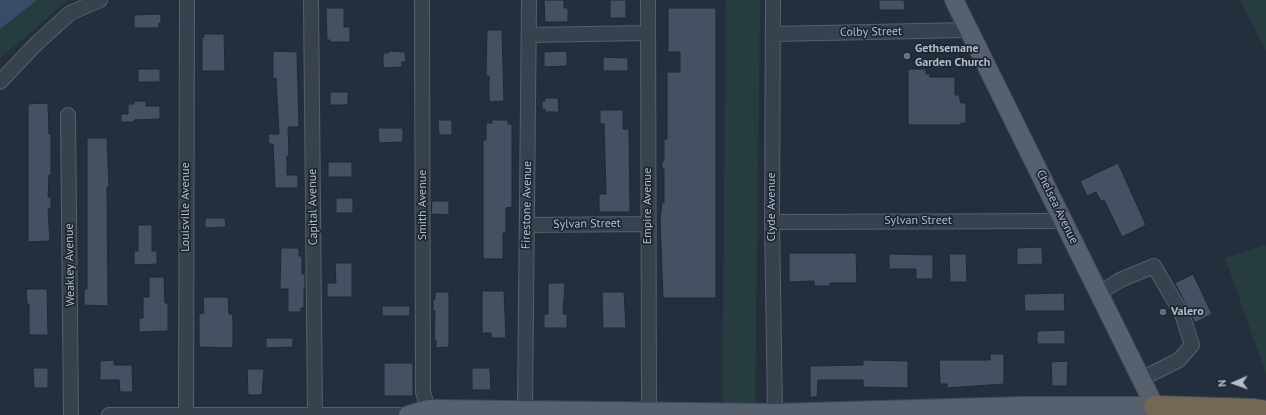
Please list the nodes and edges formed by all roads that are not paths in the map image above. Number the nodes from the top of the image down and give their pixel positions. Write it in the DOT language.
graph roads {
  1 [pos="100,0"];
  2 [pos="187,0"];
  3 [pos="311,0"];
  4 [pos="422,0"];
  5 [pos="529,0"];
  6 [pos="648,0"];
  7 [pos="773,0"];
  8 [pos="954,0"];
  9 [pos="968,30"];
  10 [pos="647,33"];
  11 [pos="773,34"];
  12 [pos="529,35"];
  13 [pos="0,82"];
  14 [pos="68,115"];
  15 [pos="1063,220"];
  16 [pos="772,222"];
  17 [pos="648,224"];
  18 [pos="527,225"];
  19 [pos="1099,293"];
  20 [pos="1141,379"];
  21 [pos="525,410"];
  22 [pos="439,411"];
  23 [pos="649,411"];
  24 [pos="1157,411"];
  25 [pos="1266,411"];
  26 [pos="474,412"];
  27 [pos="704,413"];
  28 [pos="775,413"];
  29 [pos="186,414"];
  30 [pos="71,415"];
  31 [pos="109,415"];
  32 [pos="315,415"];
  33 [pos="408,415"];
  1 -- 13 [label="street"];
  2 -- 29 [label="street, Louisville Avenue"];
  3 -- 32 [label="street, Capital Avenue"];
  4 -- 22 [label="street, Smith Avenue"];
  5 -- 12 [label="street, Firestone Avenue"];
  6 -- 10 [label="street, Empire Avenue"];
  7 -- 11 [label="street, Clyde Avenue"];
  8 -- 9 [label="main road, Chelsea Avenue"];
  9 -- 11 [label="street, Colby Street"];
  9 -- 15 [label="main road, Chelsea Avenue"];
  10 -- 12 [label="street"];
  10 -- 17 [label="street, Empire Avenue"];
  11 -- 16 [label="street, Clyde Avenue"];
  12 -- 18 [label="street, Firestone Avenue"];
  14 -- 30 [label="street, Weakley Avenue"];
  15 -- 16 [label="street, Sylvan Street"];
  15 -- 19 [label="main road, Chelsea Avenue"];
  16 -- 28 [label="street, Clyde Avenue"];
  17 -- 18 [label="street, Sylvan Street"];
  17 -- 23 [label="street, Empire Avenue"];
  18 -- 21 [label="street, Firestone Avenue"];
  19 -- 20 [label="main road, Chelsea Avenue"];
  19 -- 20 [label="street"];
  20 -- 24 [label="main road, Chelsea Avenue"];
  21 -- 23 [label="main road"];
  21 -- 26 [label="main road"];
  22 -- 26 [label="main road"];
  22 -- 33 [label="main road"];
  23 -- 27 [label="main road"];
  24 -- 25 [label="highway"];
  24 -- 28 [label="main road"];
  27 -- 28 [label="main road"];
  29 -- 31 [label="street"];
  29 -- 32 [label="street"];
  32 -- 33 [label="street"];
}
